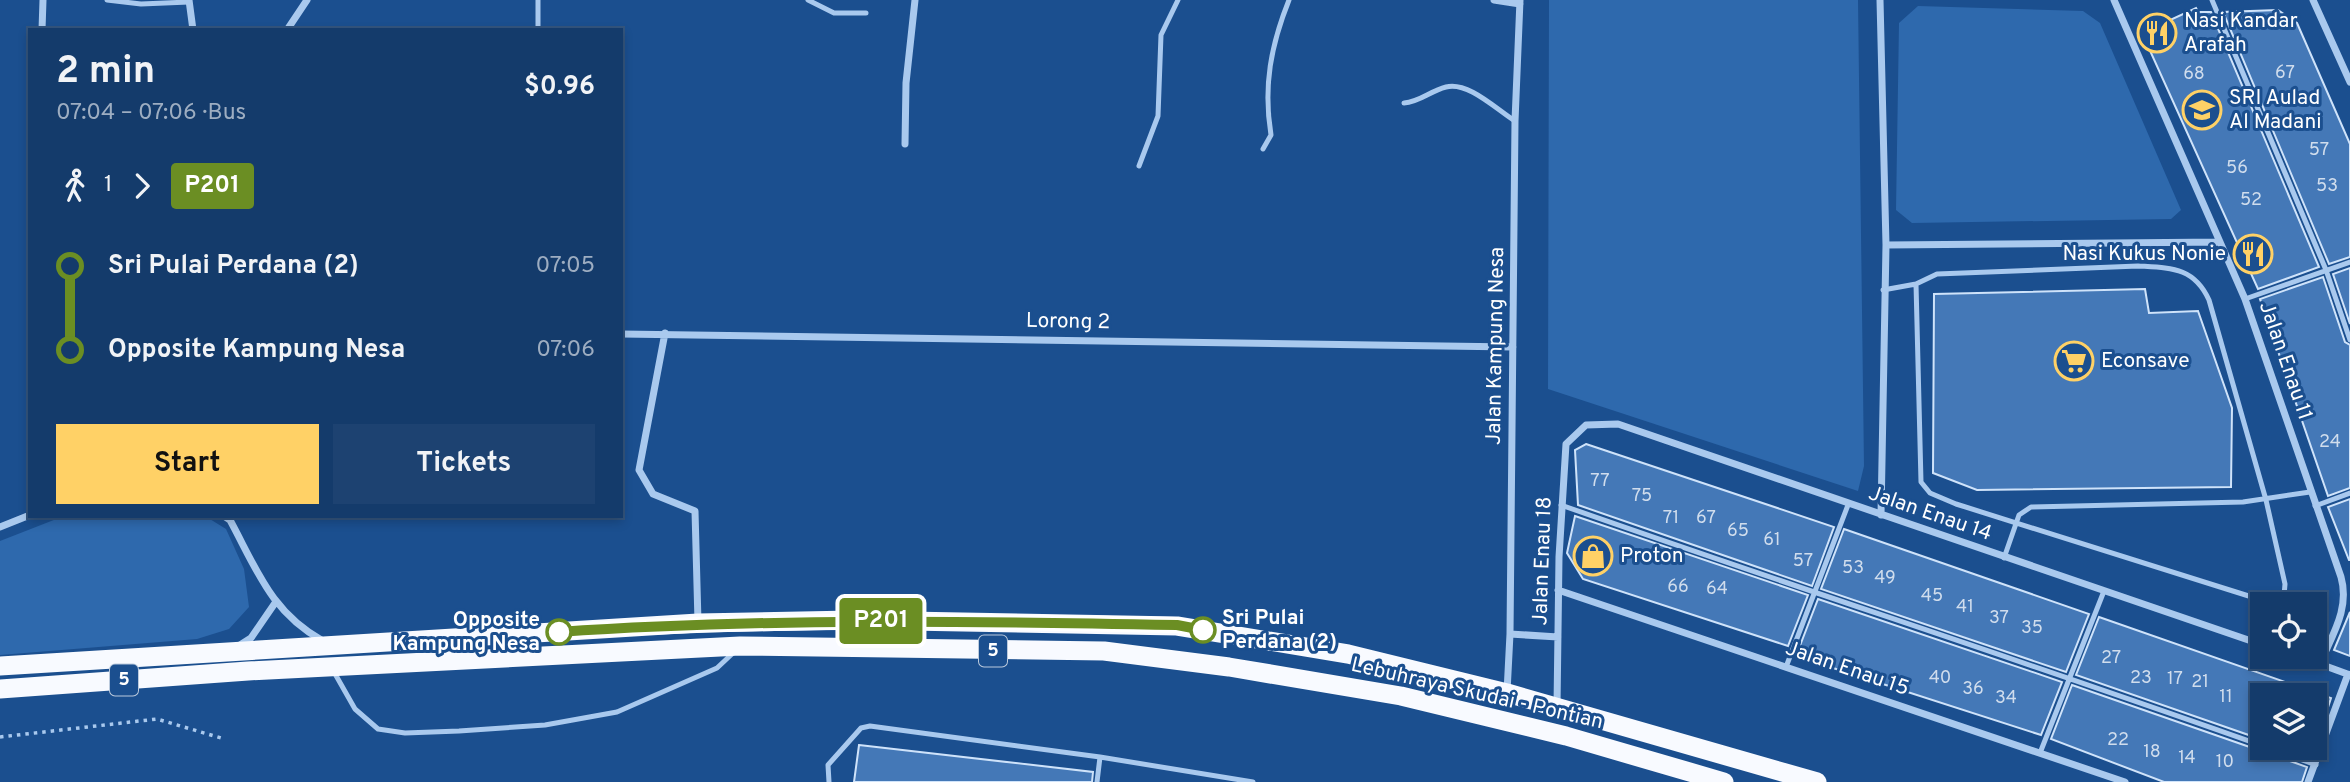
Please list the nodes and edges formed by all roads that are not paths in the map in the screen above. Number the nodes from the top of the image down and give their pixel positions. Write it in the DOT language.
graph roads {
  1 [pos="43,0"];
  2 [pos="307,0"];
  3 [pos="538,0"];
  4 [pos="808,0"];
  5 [pos="915,0"];
  6 [pos="1178,0"];
  7 [pos="1289,0"];
  8 [pos="1494,0"];
  9 [pos="1880,0"];
  10 [pos="2114,0"];
  11 [pos="2212,0"];
  12 [pos="2313,0"];
  13 [pos="107,1"];
  14 [pos="189,1"];
  15 [pos="1520,2"];
  16 [pos="866,13"];
  17 [pos="42,28"];
  18 [pos="193,28"];
  19 [pos="288,28"];
  20 [pos="538,28"];
  21 [pos="2350,82"];
  22 [pos="1404,103"];
  23 [pos="1515,121"];
  24 [pos="905,144"];
  25 [pos="1263,149"];
  26 [pos="1139,166"];
  27 [pos="2220,243"];
  28 [pos="1886,245"];
  29 [pos="2350,261"];
  30 [pos="2326,270"];
  31 [pos="1916,284"];
  32 [pos="1883,290"];
  33 [pos="2245,299"];
  34 [pos="665,333"];
  35 [pos="623,334"];
  36 [pos="2350,340"];
  37 [pos="1513,347"];
  38 [pos="1586,425"];
  39 [pos="2310,492"];
  40 [pos="2350,493"];
  41 [pos="2266,500"];
  42 [pos="1561,505"];
  43 [pos="1848,505"];
  44 [pos="2315,506"];
  45 [pos="1881,515"];
  46 [pos="28,516"];
  47 [pos="229,518"];
  48 [pos="2015,523"];
  49 [pos="0,527"];
  50 [pos="2004,558"];
  51 [pos="1558,590"];
  52 [pos="2104,592"];
  53 [pos="1814,594"];
  54 [pos="275,603"];
  55 [pos="698,623"];
  56 [pos="1510,634"];
  57 [pos="1558,637"];
  58 [pos="2250,641"];
  59 [pos="740,646"];
  60 [pos="336,648"];
  61 [pos="2327,648"];
  62 [pos="226,654"];
  63 [pos="0,666"];
  64 [pos="2327,666"];
  65 [pos="1786,667"];
  66 [pos="332,669"];
  67 [pos="2349,674"];
  68 [pos="2070,677"];
  69 [pos="0,689"];
  70 [pos="1507,693"];
  71 [pos="1557,707"];
  72 [pos="2250,742"];
  73 [pos="2040,753"];
  74 [pos="1100,757"];
  75 [pos="2302,760"];
  76 [pos="2316,765"];
  77 [pos="829,782"];
  78 [pos="1097,782"];
  79 [pos="1253,782"];
  80 [pos="1724,782"];
  81 [pos="1817,782"];
  82 [pos="2126,782"];
  83 [pos="2308,782"];
  1 -- 17 [label="street"];
  2 -- 19 [label="street"];
  3 -- 20 [label="lane"];
  4 -- 16 [label="lane"];
  5 -- 24 [label="street"];
  6 -- 26 [label="lane"];
  7 -- 25 [label="lane"];
  8 -- 15 [label="street"];
  9 -- 28 [label="street"];
  10 -- 27 [label="street, Jalan Enau 11"];
  11 -- 30 [label="lane"];
  12 -- 21 [label="street"];
  13 -- 14 [label="lane"];
  14 -- 18 [label="street"];
  15 -- 23 [label="street, Jalan Kampung Nesa"];
  22 -- 23 [label="lane"];
  23 -- 37 [label="street, Jalan Kampung Nesa"];
  27 -- 28 [label="street"];
  27 -- 33 [label="street, Jalan Enau 11"];
  28 -- 32 [label="street"];
  29 -- 30 [label="lane"];
  30 -- 33 [label="lane"];
  30 -- 36 [label="lane"];
  31 -- 32 [label="lane"];
  31 -- 41 [label="lane"];
  31 -- 48 [label="lane"];
  32 -- 45 [label="street"];
  33 -- 39 [label="street, Jalan Enau 11"];
  34 -- 35 [label="street, Lorong 2"];
  34 -- 37 [label="street, Lorong 2"];
  34 -- 55 [label="street"];
  37 -- 56 [label="street, Jalan Kampung Nesa"];
  38 -- 42 [label="street, Jalan Enau 18"];
  38 -- 43 [label="street, Jalan Enau 14"];
  39 -- 41 [label="lane"];
  39 -- 44 [label="street, Jalan Enau 11"];
  40 -- 44 [label="lane"];
  41 -- 48 [label="lane"];
  41 -- 48 [label="lane"];
  42 -- 51 [label="street, Jalan Enau 18"];
  42 -- 53 [label="lane"];
  43 -- 45 [label="street, Jalan Enau 14"];
  43 -- 53 [label="lane"];
  44 -- 61 [label="street, Jalan Enau 11"];
  45 -- 50 [label="street, Jalan Enau 14"];
  46 -- 49 [label="street"];
  47 -- 54 [label="street"];
  48 -- 50 [label="lane"];
  50 -- 52 [label="street, Jalan Enau 14"];
  51 -- 57 [label="street, Jalan Enau 18"];
  51 -- 65 [label="street, Jalan Enau 15"];
  52 -- 58 [label="street, Jalan Enau 14"];
  52 -- 68 [label="lane"];
  53 -- 65 [label="lane"];
  53 -- 68 [label="lane"];
  54 -- 60 [label="street"];
  54 -- 62 [label="street"];
  55 -- 60 [label="highway, Lebuhraya Skudai - Pontian / 5"];
  55 -- 70 [label="highway, Lebuhraya Skudai - Pontian / 5"];
  56 -- 57 [label="street"];
  56 -- 70 [label="street, Jalan Kampung Nesa"];
  57 -- 71 [label="street, Jalan Enau 18"];
  59 -- 66 [label="highway, Lebuhraya Skudai - Pontian / 5"];
  59 -- 66 [label="lane"];
  59 -- 80 [label="highway, Lebuhraya Skudai - Pontian / 5"];
  60 -- 62 [label="highway, Lebuhraya Skudai - Pontian / 5"];
  62 -- 63 [label="highway, 5"];
  64 -- 67 [label="street"];
  65 -- 73 [label="street, Jalan Enau 15"];
  66 -- 69 [label="highway, Lebuhraya Skudai - Pontian / 5"];
  67 -- 76 [label="street"];
  68 -- 72 [label="lane"];
  68 -- 73 [label="lane"];
  70 -- 71 [label="highway, Lebuhraya Skudai - Pontian / 5"];
  71 -- 81 [label="highway, Lebuhraya Skudai - Pontian / 5"];
  73 -- 82 [label="street, Jalan Enau 15"];
  74 -- 77 [label="lane"];
  74 -- 78 [label="lane"];
  74 -- 79 [label="lane"];
  75 -- 76 [label="lane"];
  76 -- 83 [label="street"];
}
